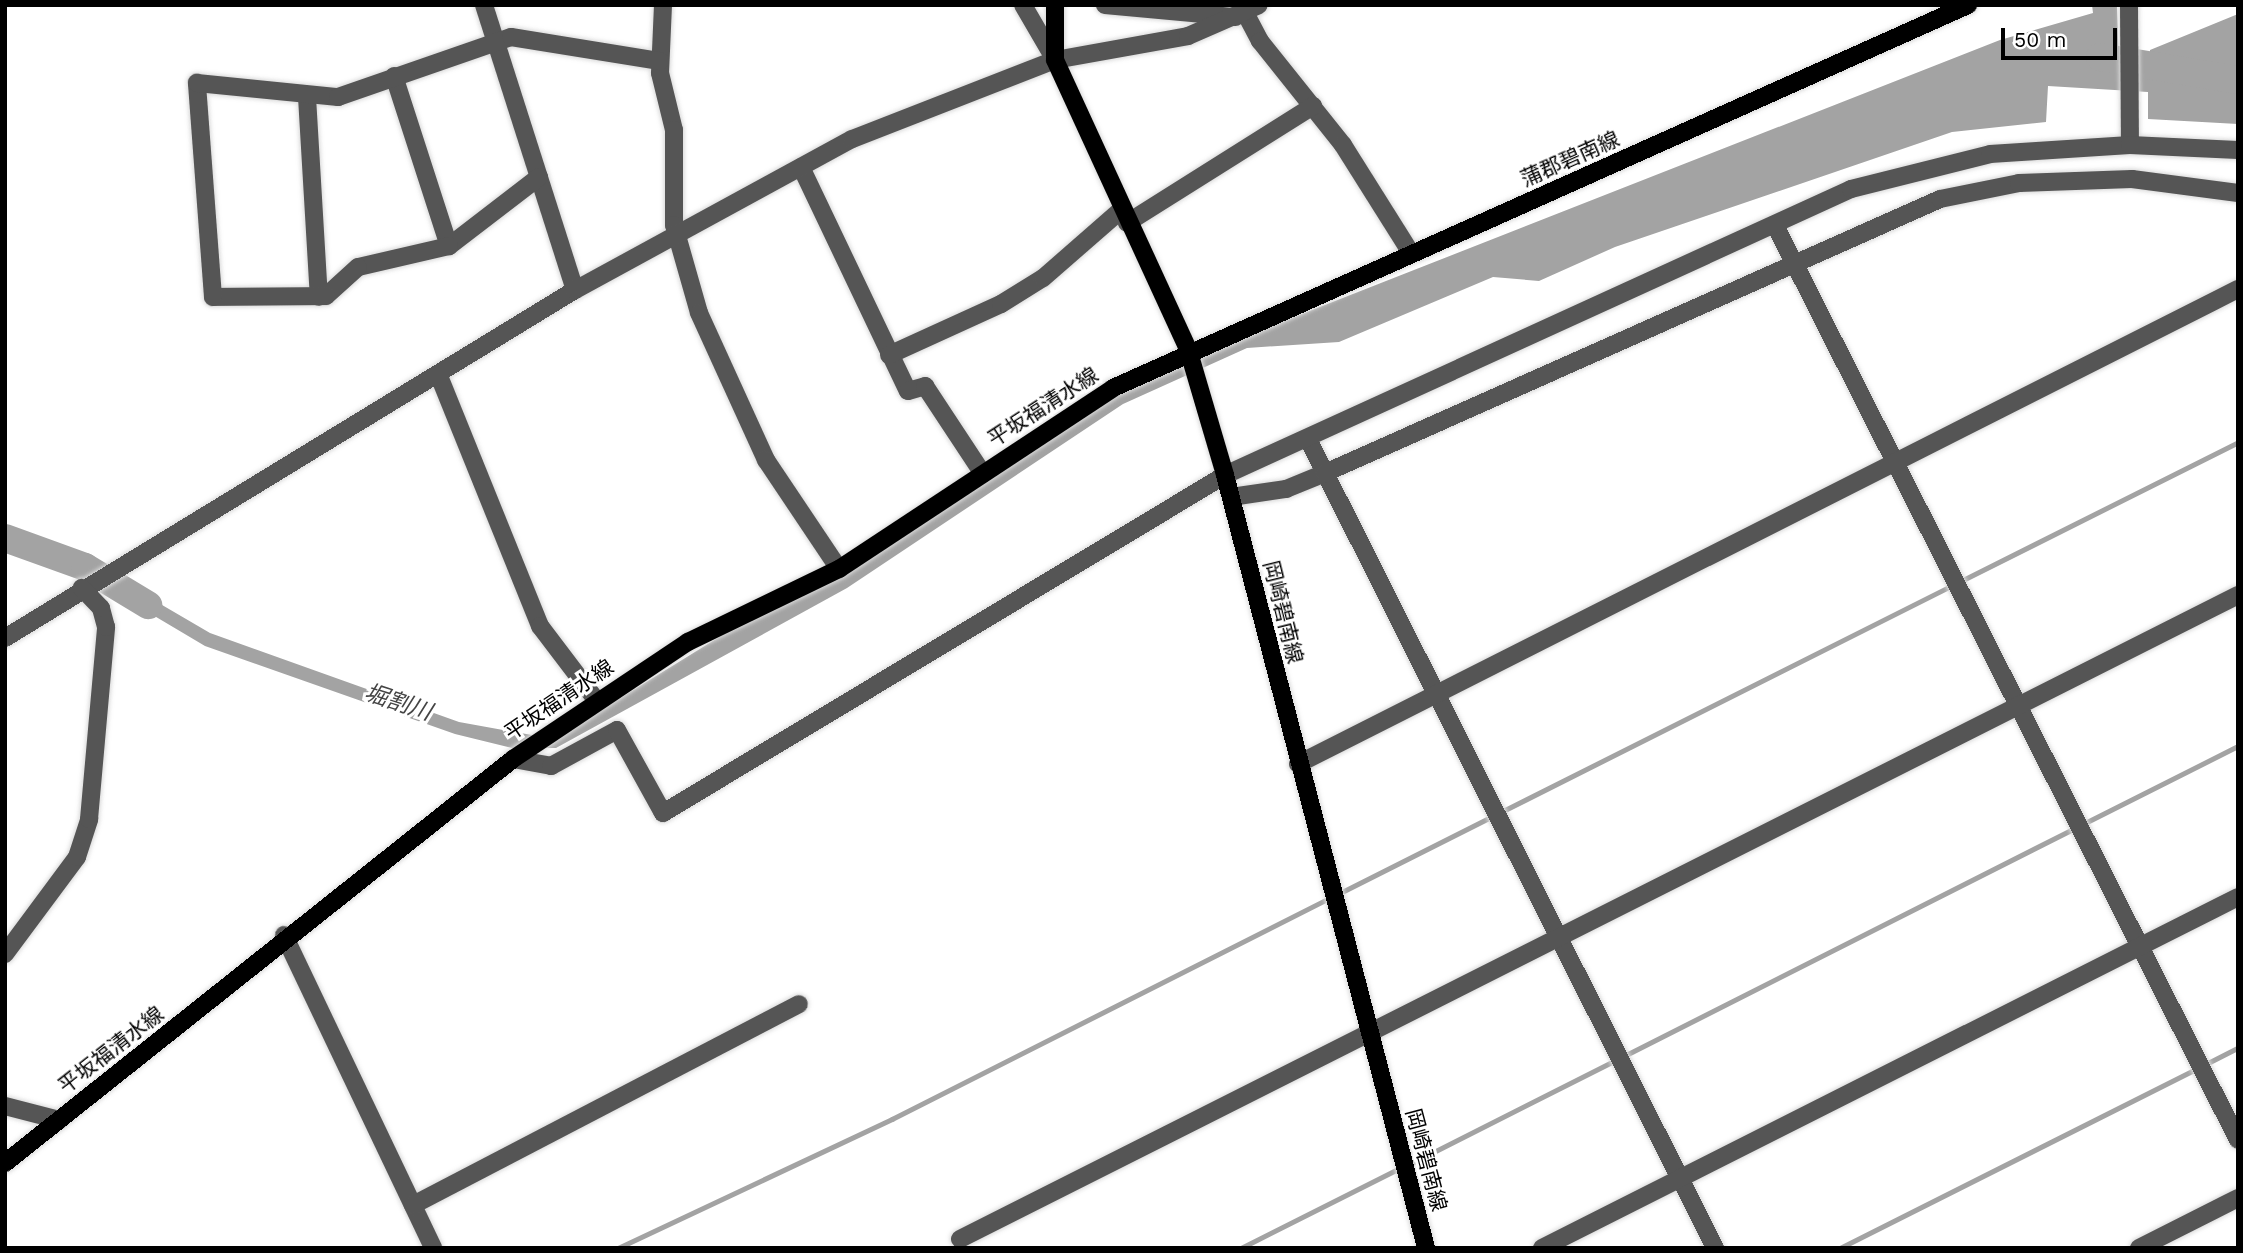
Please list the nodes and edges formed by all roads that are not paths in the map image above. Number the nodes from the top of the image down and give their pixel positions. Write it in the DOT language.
graph roads {
  1 [pos="484,5"];
  2 [pos="663,5"];
  3 [pos="1023,5"];
  4 [pos="1055,5"];
  5 [pos="1105,5"];
  6 [pos="1968,5"];
  7 [pos="2129,5"];
  8 [pos="1245,10"];
  9 [pos="492,40"];
  10 [pos="1055,60"];
  11 [pos="660,61"];
  12 [pos="394,76"];
  13 [pos="307,97"];
  14 [pos="1313,106"];
  15 [pos="2130,145"];
  16 [pos="2238,150"];
  17 [pos="801,167"];
  18 [pos="538,177"];
  19 [pos="2238,193"];
  20 [pos="1124,217"];
  21 [pos="1775,225"];
  22 [pos="677,235"];
  23 [pos="449,246"];
  24 [pos="1411,253"];
  25 [pos="1793,261"];
  26 [pos="2238,289"];
  27 [pos="576,290"];
  28 [pos="319,297"];
  29 [pos="890,355"];
  30 [pos="1190,357"];
  31 [pos="439,376"];
  32 [pos="1308,439"];
  33 [pos="1895,462"];
  34 [pos="1325,472"];
  35 [pos="983,474"];
  36 [pos="1225,475"];
  37 [pos="1231,497"];
  38 [pos="839,569"];
  39 [pos="82,588"];
  40 [pos="2238,595"];
  41 [pos="5,638"];
  42 [pos="1434,696"];
  43 [pos="597,701"];
  44 [pos="2018,705"];
  45 [pos="513,759"];
  46 [pos="1298,764"];
  47 [pos="2238,897"];
  48 [pos="284,935"];
  49 [pos="1556,936"];
  50 [pos="2140,947"];
  51 [pos="5,954"];
  52 [pos="799,1004"];
  53 [pos="1367,1032"];
  54 [pos="5,1106"];
  55 [pos="58,1120"];
  56 [pos="2238,1140"];
  57 [pos="5,1163"];
  58 [pos="1680,1178"];
  59 [pos="2238,1198"];
  60 [pos="413,1205"];
  61 [pos="960,1239"];
  62 [pos="433,1248"];
  63 [pos="1426,1248"];
  64 [pos="1542,1248"];
  65 [pos="1715,1248"];
  66 [pos="2139,1248"];
  1 -- 9 [label="street"];
  2 -- 11 [label="street"];
  3 -- 10 [label="street"];
  4 -- 10 [label="main road, 岡崎碧南線"];
  5 -- 8 [label="street"];
  6 -- 24 [label="main road, 蒲郡碧南線"];
  7 -- 15 [label="street"];
  8 -- 10 [label="street"];
  8 -- 14 [label="street"];
  9 -- 11 [label="street"];
  9 -- 12 [label="street"];
  9 -- 18 [label="street"];
  10 -- 17 [label="street"];
  10 -- 20 [label="main road, 岡崎碧南線"];
  11 -- 22 [label="street"];
  12 -- 13 [label="street"];
  12 -- 23 [label="street"];
  13 -- 28 [label="street"];
  13 -- 28 [label="street"];
  14 -- 20 [label="street"];
  14 -- 24 [label="street"];
  15 -- 16 [label="street"];
  15 -- 21 [label="street"];
  17 -- 22 [label="street"];
  17 -- 29 [label="street"];
  18 -- 23 [label="street"];
  18 -- 27 [label="street"];
  19 -- 25 [label="street"];
  20 -- 29 [label="street"];
  20 -- 30 [label="main road, 岡崎碧南線"];
  21 -- 25 [label="street"];
  21 -- 32 [label="street"];
  22 -- 27 [label="street"];
  22 -- 38 [label="street"];
  23 -- 28 [label="street"];
  24 -- 30 [label="main road, 蒲郡碧南線"];
  25 -- 33 [label="street"];
  25 -- 34 [label="street"];
  26 -- 33 [label="street"];
  27 -- 31 [label="street"];
  29 -- 35 [label="street"];
  30 -- 35 [label="main road, 平坂福清水線"];
  30 -- 36 [label="main road, 岡崎碧南線"];
  31 -- 39 [label="street"];
  31 -- 43 [label="street"];
  32 -- 34 [label="street"];
  32 -- 36 [label="street"];
  33 -- 42 [label="street"];
  33 -- 44 [label="street"];
  34 -- 37 [label="street"];
  34 -- 42 [label="street"];
  35 -- 38 [label="main road, 平坂福清水線"];
  36 -- 37 [label="main road, 岡崎碧南線"];
  36 -- 45 [label="street"];
  37 -- 46 [label="main road, 岡崎碧南線"];
  38 -- 43 [label="main road, 平坂福清水線"];
  39 -- 41 [label="street"];
  39 -- 51 [label="street"];
  40 -- 44 [label="street"];
  42 -- 46 [label="street"];
  42 -- 49 [label="street"];
  43 -- 45 [label="main road, 平坂福清水線"];
  44 -- 49 [label="street"];
  44 -- 50 [label="street"];
  45 -- 48 [label="main road, 平坂福清水線"];
  46 -- 53 [label="main road, 岡崎碧南線"];
  47 -- 50 [label="street"];
  48 -- 55 [label="main road, 平坂福清水線"];
  48 -- 60 [label="street"];
  49 -- 53 [label="street"];
  49 -- 58 [label="street"];
  50 -- 56 [label="street"];
  50 -- 58 [label="street"];
  52 -- 60 [label="street"];
  53 -- 61 [label="street"];
  53 -- 63 [label="main road, 岡崎碧南線"];
  54 -- 55 [label="street"];
  55 -- 57 [label="main road, 平坂福清水線"];
  58 -- 64 [label="street"];
  58 -- 65 [label="street"];
  59 -- 66 [label="street"];
  60 -- 62 [label="street"];
}
